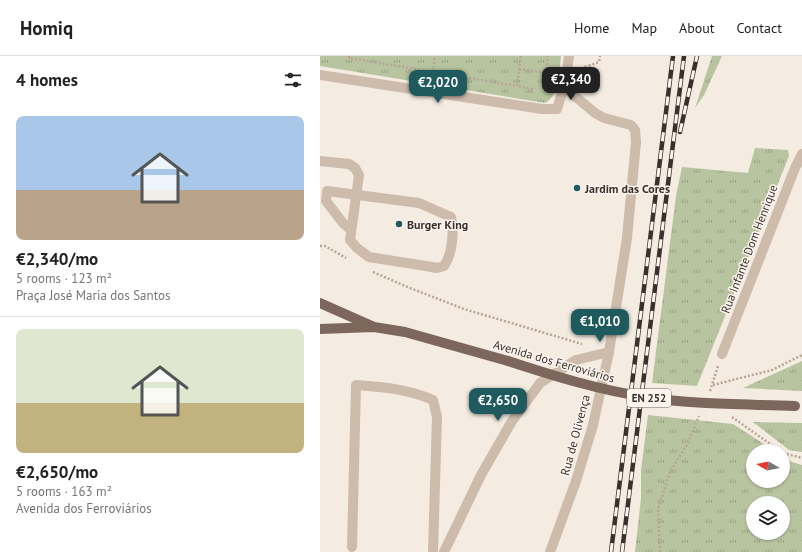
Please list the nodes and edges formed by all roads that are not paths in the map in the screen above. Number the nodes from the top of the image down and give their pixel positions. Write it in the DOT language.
graph roads {
  1 [pos="569,56"];
  2 [pos="320,75"];
  3 [pos="564,87"];
  4 [pos="802,154"];
  5 [pos="320,161"];
  6 [pos="356,194"];
  7 [pos="351,230"];
  8 [pos="320,302"];
  9 [pos="374,327"];
  10 [pos="320,328"];
  11 [pos="609,352"];
  12 [pos="722,354"];
  13 [pos="798,406"];
  14 [pos="352,547"];
  15 [pos="433,552"];
  16 [pos="444,552"];
  17 [pos="550,552"];
  1 -- 3 [label="street"];
  2 -- 3 [label="street"];
  3 -- 11 [label="street, Rua de Olivença"];
  4 -- 12 [label="street, Rua Infante Dom Henrique"];
  5 -- 6 [label="street"];
  6 -- 7 [label="street"];
  6 -- 7 [label="street"];
  6 -- 7 [label="street"];
  8 -- 9 [label="main road, Avenida dos Ferroviários / EN 252"];
  9 -- 10 [label="main road, Avenida dos Ferroviários / EN 252"];
  9 -- 13 [label="main road, Avenida dos Ferroviários / EN 252, bridge"];
  11 -- 16 [label="street"];
  11 -- 17 [label="street, Rua de Olivença"];
  14 -- 15 [label="street"];
}
